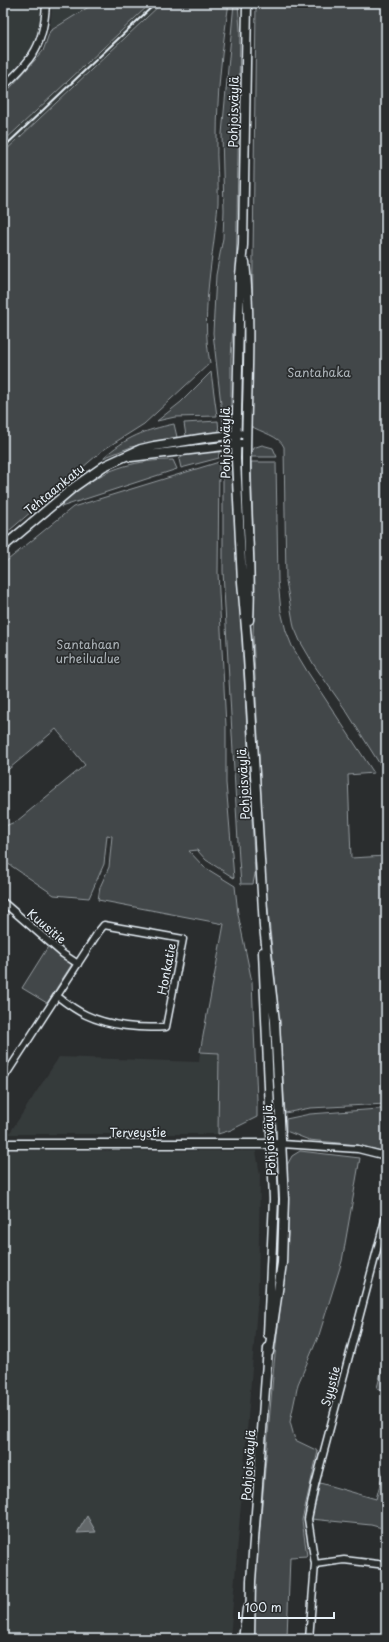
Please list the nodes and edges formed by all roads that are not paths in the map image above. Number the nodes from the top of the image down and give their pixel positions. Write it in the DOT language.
graph roads {
  1 [pos="46,3"];
  2 [pos="247,3"];
  3 [pos="3,87"];
  4 [pos="243,245"];
  5 [pos="247,434"];
  6 [pos="236,435"];
  7 [pos="246,444"];
  8 [pos="236,445"];
  9 [pos="124,457"];
  10 [pos="3,547"];
  11 [pos="247,640"];
  12 [pos="3,902"];
  13 [pos="264,927"];
  14 [pos="78,964"];
  15 [pos="57,996"];
  16 [pos="3,1079"];
  17 [pos="3,1144"];
  18 [pos="272,1144"];
  19 [pos="282,1144"];
  20 [pos="386,1156"];
  21 [pos="386,1216"];
  22 [pos="269,1352"];
  23 [pos="315,1564"];
  24 [pos="386,1565"];
  25 [pos="251,1581"];
  26 [pos="243,1639"];
  27 [pos="250,1639"];
  28 [pos="309,1639"];
  1 -- 3 [label="street"];
  2 -- 4 [label="main road, Pohjoisväylä"];
  4 -- 5 [label="main road, Pohjoisväylä"];
  4 -- 6 [label="main road, Pohjoisväylä"];
  5 -- 6 [label="main road, Tehtaankatu"];
  5 -- 7 [label="main road, Pohjoisväylä"];
  6 -- 8 [label="main road, Pohjoisväylä"];
  6 -- 9 [label="main road, Tehtaankatu"];
  7 -- 8 [label="main road, Tehtaankatu"];
  7 -- 11 [label="main road, Pohjoisväylä"];
  8 -- 9 [label="main road, Tehtaankatu"];
  8 -- 11 [label="main road, Pohjoisväylä"];
  9 -- 10 [label="main road, Tehtaankatu"];
  11 -- 13 [label="main road, Pohjoisväylä"];
  12 -- 14 [label="street, Kuusitie"];
  13 -- 18 [label="main road, Pohjoisväylä"];
  13 -- 19 [label="main road, Pohjoisväylä"];
  14 -- 15 [label="street, Honkatie"];
  14 -- 15 [label="street, Honkatie"];
  15 -- 16 [label="street, Honkatie"];
  17 -- 18 [label="main road, Terveystie"];
  18 -- 19 [label="main road, Terveystie"];
  18 -- 22 [label="main road, Pohjoisväylä"];
  19 -- 20 [label="street"];
  19 -- 22 [label="main road, Pohjoisväylä"];
  21 -- 23 [label="street, Syystie"];
  22 -- 25 [label="main road, Pohjoisväylä"];
  23 -- 24 [label="street"];
  23 -- 28 [label="street, Syystie"];
  25 -- 26 [label="main road, Pohjoisväylä"];
  25 -- 27 [label="main road, Pohjoisväylä"];
}
